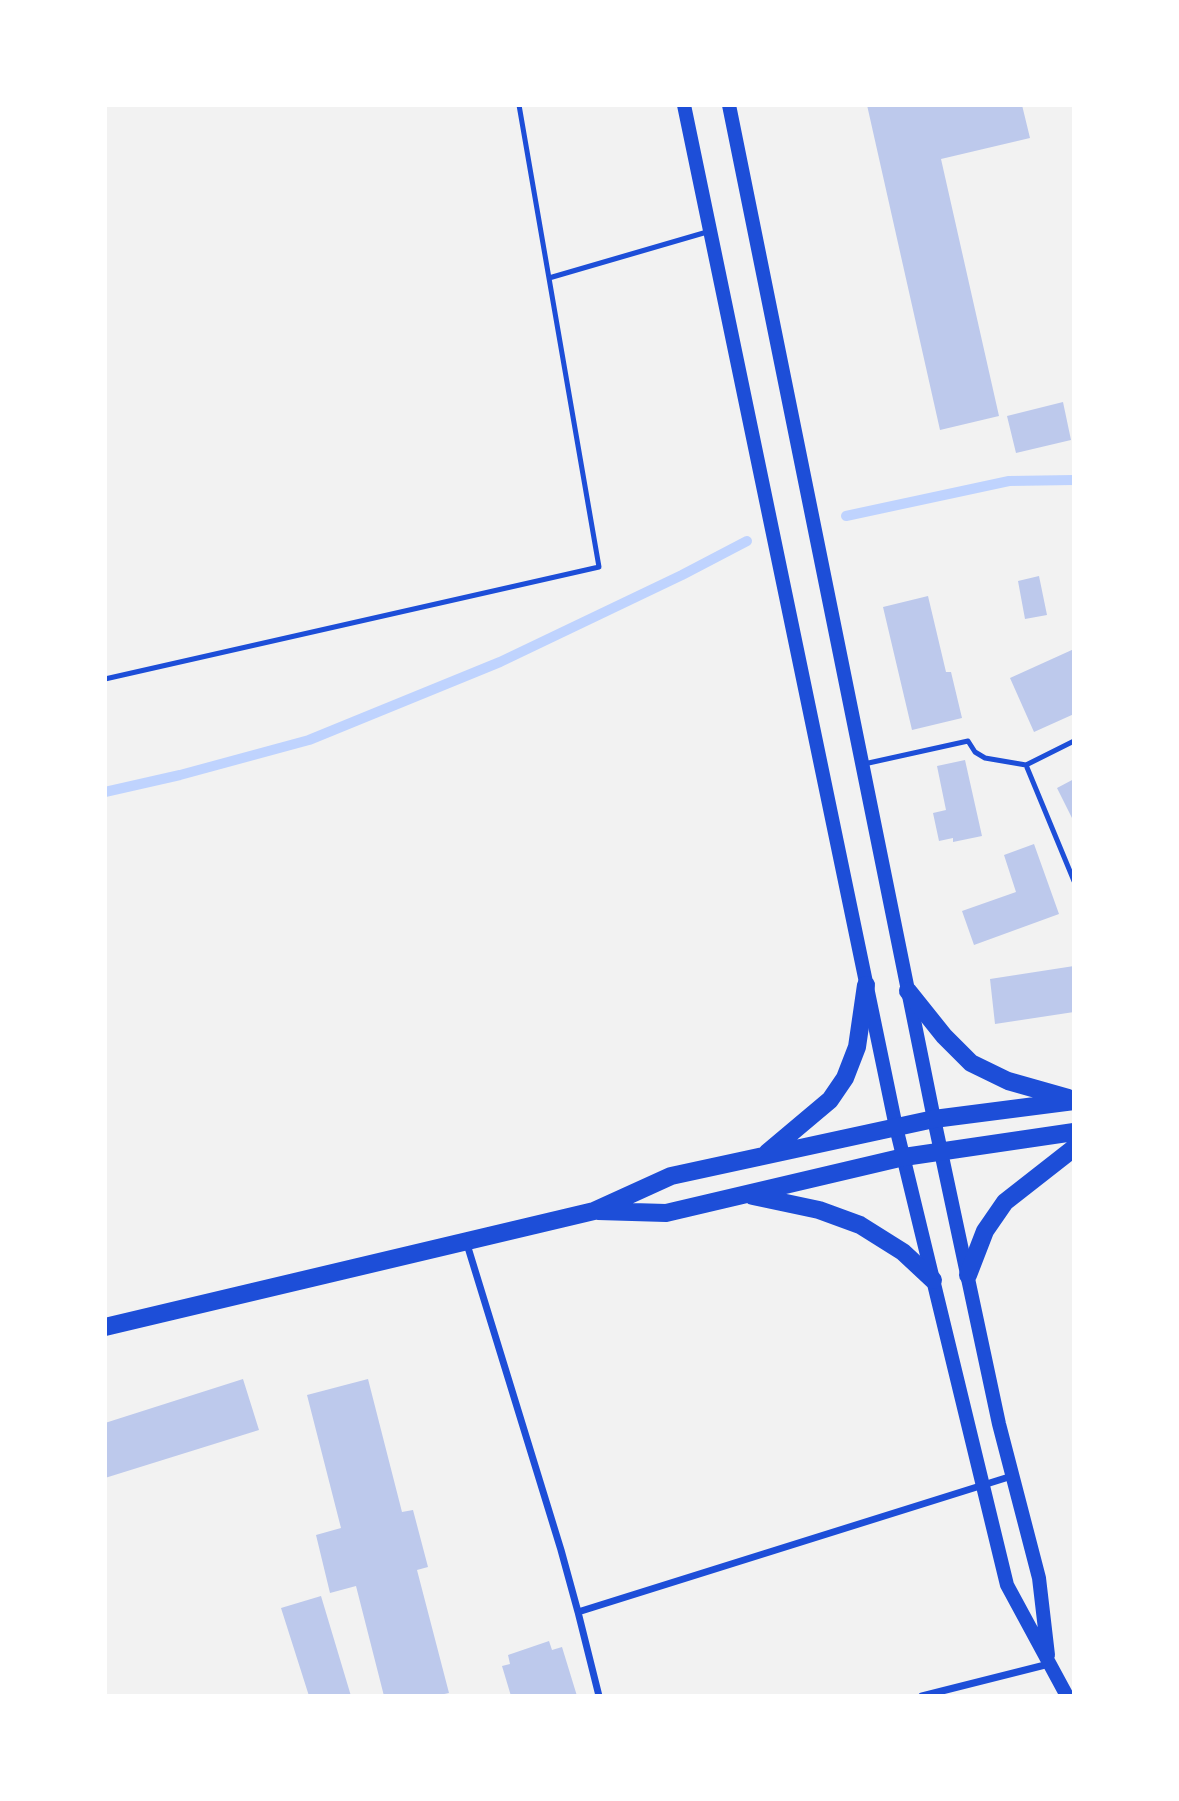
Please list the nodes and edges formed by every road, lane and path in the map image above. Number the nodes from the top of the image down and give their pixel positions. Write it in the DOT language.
graph roads {
  1 [pos="519,105"];
  2 [pos="684,105"];
  3 [pos="729,105"];
  4 [pos="710,231"];
  5 [pos="549,278"];
  6 [pos="105,679"];
  7 [pos="1074,741"];
  8 [pos="861,765"];
  9 [pos="1026,765"];
  10 [pos="1074,881"];
  11 [pos="866,985"];
  12 [pos="908,990"];
  13 [pos="1074,1100"];
  14 [pos="934,1119"];
  15 [pos="896,1127"];
  16 [pos="1074,1132"];
  17 [pos="1074,1148"];
  18 [pos="941,1151"];
  19 [pos="765,1156"];
  20 [pos="904,1157"];
  21 [pos="747,1195"];
  22 [pos="594,1211"];
  23 [pos="466,1241"];
  24 [pos="968,1276"];
  25 [pos="933,1280"];
  26 [pos="105,1327"];
  27 [pos="1012,1476"];
  28 [pos="983,1485"];
  29 [pos="578,1612"];
  30 [pos="1049,1663"];
  31 [pos="599,1696"];
  32 [pos="922,1696"];
  33 [pos="1067,1696"];
  1 -- 5 [label="lane"];
  2 -- 4 [label="main road"];
  3 -- 8 [label="main road"];
  4 -- 5 [label="lane"];
  4 -- 11 [label="main road"];
  5 -- 6 [label="lane"];
  7 -- 9 [label="lane"];
  8 -- 9 [label="lane"];
  8 -- 12 [label="main road"];
  9 -- 10 [label="lane"];
  11 -- 15 [label="main road"];
  11 -- 19 [label="main road"];
  12 -- 13 [label="main road"];
  12 -- 14 [label="main road"];
  13 -- 14 [label="main road"];
  14 -- 15 [label="main road"];
  14 -- 18 [label="main road"];
  15 -- 19 [label="main road"];
  15 -- 20 [label="main road"];
  16 -- 18 [label="main road"];
  17 -- 24 [label="main road"];
  18 -- 20 [label="main road"];
  18 -- 24 [label="main road"];
  19 -- 22 [label="main road"];
  20 -- 21 [label="main road"];
  20 -- 25 [label="main road"];
  21 -- 22 [label="main road"];
  21 -- 25 [label="main road"];
  22 -- 23 [label="main road"];
  23 -- 26 [label="main road"];
  23 -- 29 [label="street"];
  24 -- 27 [label="main road"];
  25 -- 28 [label="main road"];
  27 -- 28 [label="street"];
  27 -- 30 [label="main road"];
  28 -- 29 [label="street"];
  28 -- 30 [label="main road"];
  29 -- 31 [label="street"];
  30 -- 32 [label="street"];
  30 -- 33 [label="main road"];
}
